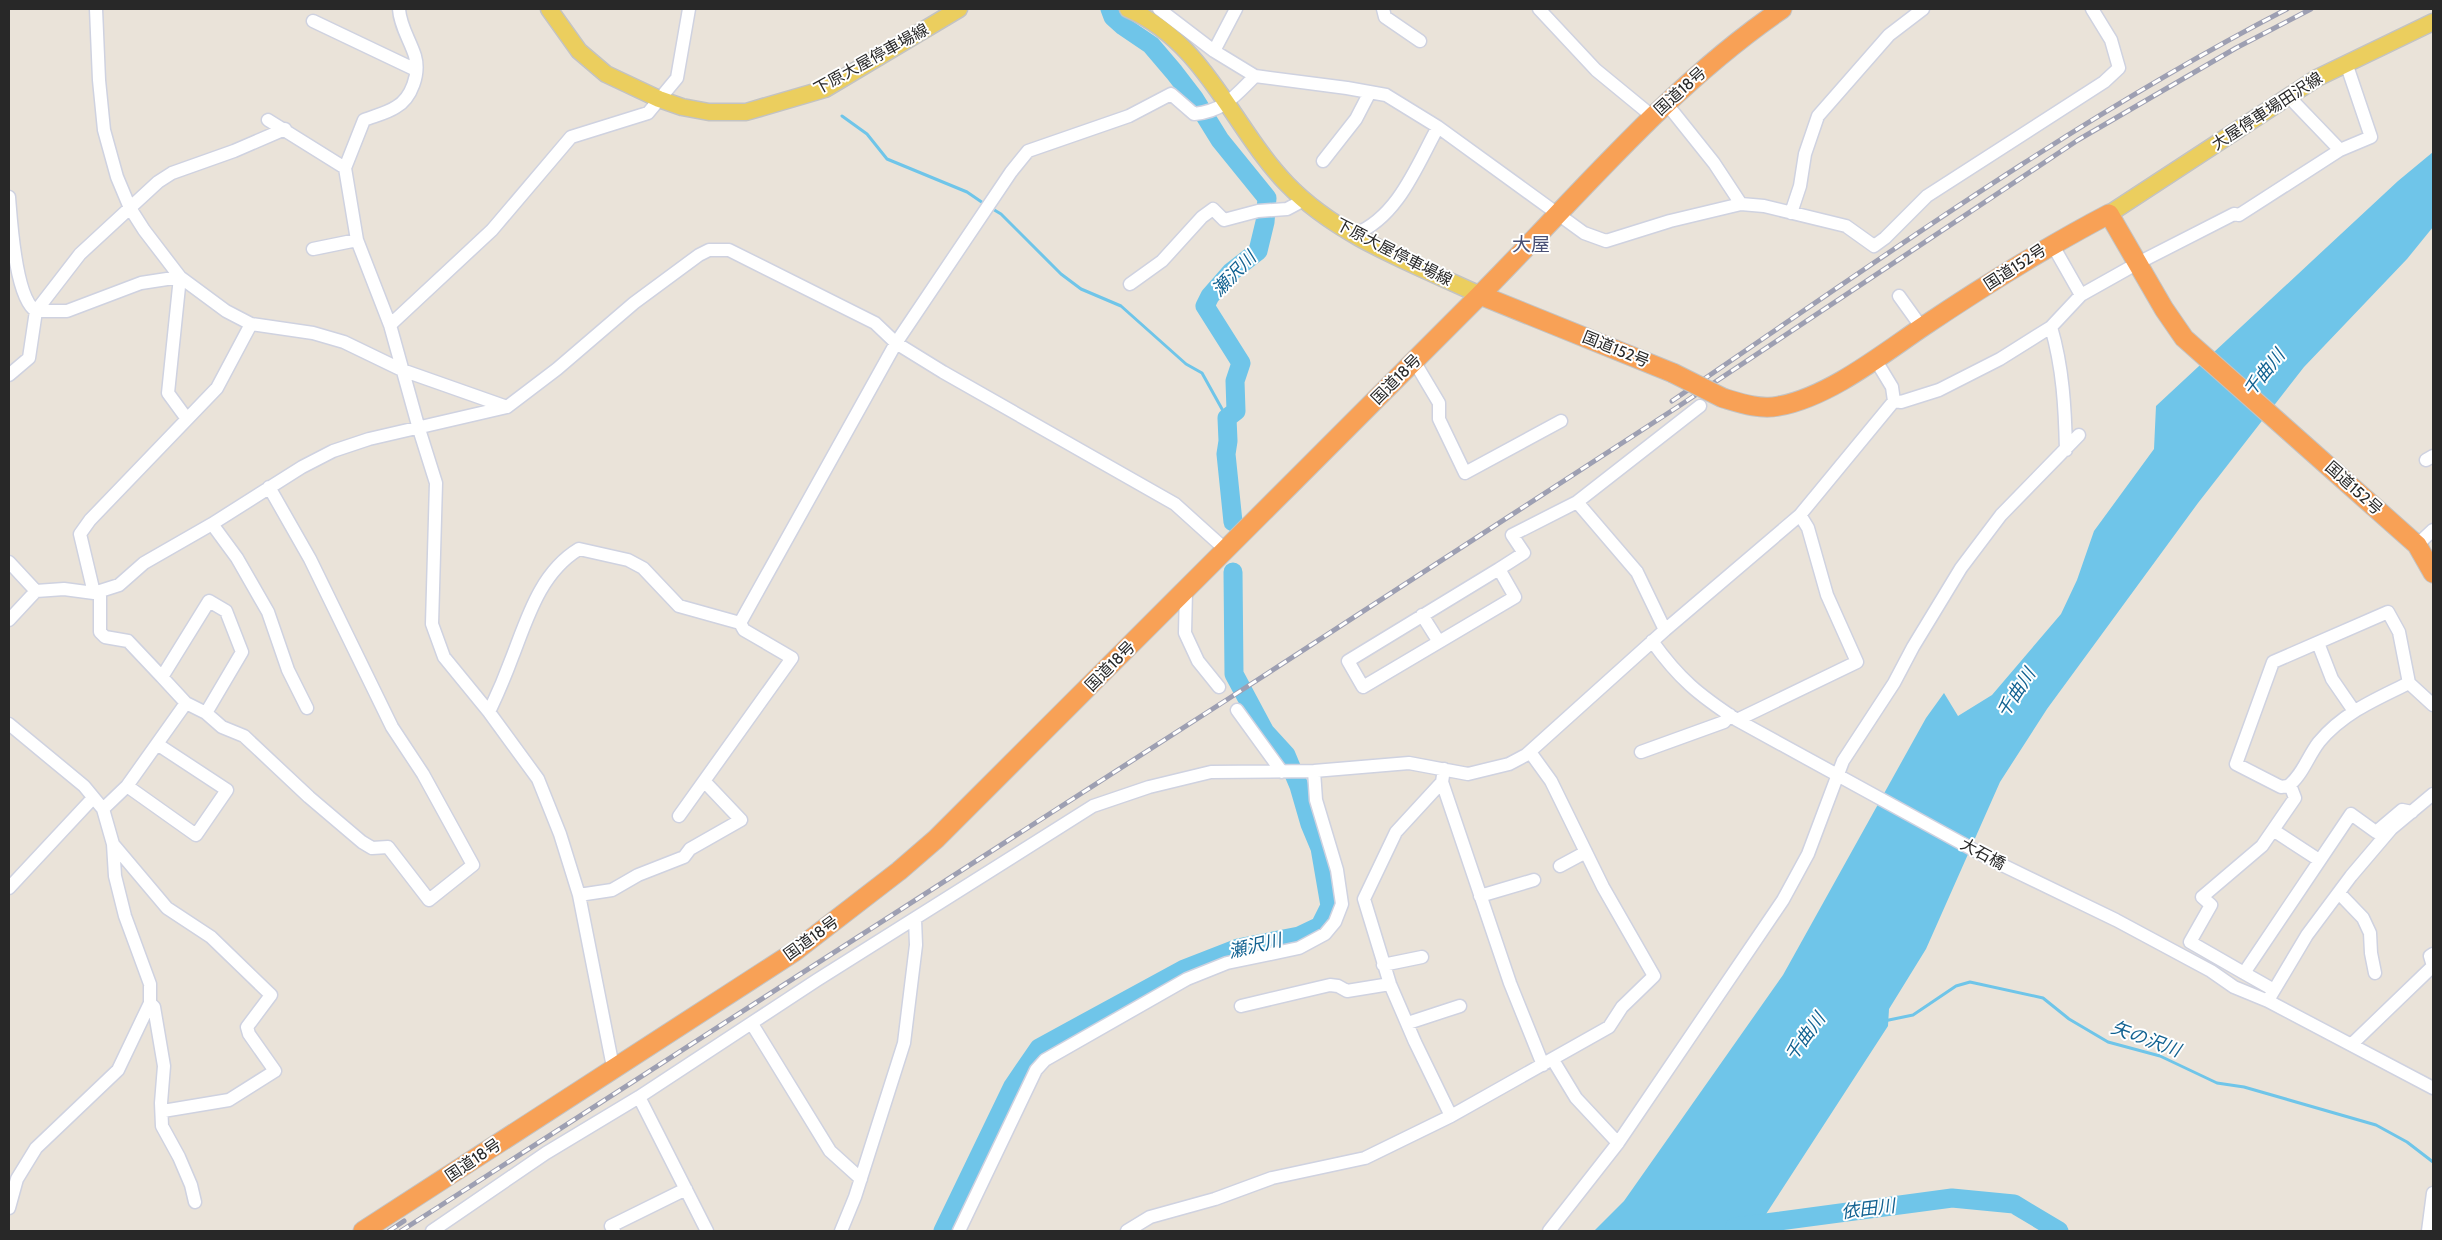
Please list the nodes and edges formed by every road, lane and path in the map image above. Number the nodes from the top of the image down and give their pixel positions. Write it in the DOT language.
graph roads {
  1 [pos="96,9"];
  2 [pos="399,9"];
  3 [pos="549,9"];
  4 [pos="689,9"];
  5 [pos="959,9"];
  6 [pos="1128,9"];
  7 [pos="1159,9"];
  8 [pos="1236,9"];
  9 [pos="1383,9"];
  10 [pos="1539,9"];
  11 [pos="1782,9"];
  12 [pos="1923,9"];
  13 [pos="2092,9"];
  14 [pos="313,21"];
  15 [pos="2433,22"];
  16 [pos="1420,41"];
  17 [pos="1214,51"];
  18 [pos="2346,63"];
  19 [pos="416,70"];
  20 [pos="1255,76"];
  21 [pos="1370,92"];
  22 [pos="2288,96"];
  23 [pos="659,100"];
  24 [pos="1229,103"];
  25 [pos="1666,103"];
  26 [pos="1652,116"];
  27 [pos="268,120"];
  28 [pos="1438,127"];
  29 [pos="286,130"];
  30 [pos="2340,150"];
  31 [pos="1323,161"];
  32 [pos="345,168"];
  33 [pos="9,197"];
  34 [pos="1304,200"];
  35 [pos="1741,204"];
  36 [pos="130,208"];
  37 [pos="1558,213"];
  38 [pos="1791,213"];
  39 [pos="2108,214"];
  40 [pos="1354,234"];
  41 [pos="357,240"];
  42 [pos="2052,244"];
  43 [pos="313,249"];
  44 [pos="11,253"];
  45 [pos="2138,263"];
  46 [pos="180,276"];
  47 [pos="1130,284"];
  48 [pos="1480,295"];
  49 [pos="2081,295"];
  50 [pos="1899,296"];
  51 [pos="36,311"];
  52 [pos="251,324"];
  53 [pos="390,325"];
  54 [pos="2051,327"];
  55 [pos="1922,328"];
  56 [pos="896,343"];
  57 [pos="1875,359"];
  58 [pos="1414,361"];
  59 [pos="402,370"];
  60 [pos="9,375"];
  61 [pos="1894,401"];
  62 [pos="1700,406"];
  63 [pos="507,407"];
  64 [pos="187,419"];
  65 [pos="1561,421"];
  66 [pos="418,428"];
  67 [pos="2079,436"];
  68 [pos="2066,450"];
  69 [pos="269,487"];
  70 [pos="1577,502"];
  71 [pos="1800,514"];
  72 [pos="212,524"];
  73 [pos="2433,530"];
  74 [pos="2417,545"];
  75 [pos="1226,550"];
  76 [pos="9,562"];
  77 [pos="1499,568"];
  78 [pos="2433,573"];
  79 [pos="36,590"];
  80 [pos="1186,590"];
  81 [pos="97,592"];
  82 [pos="1422,615"];
  83 [pos="9,620"];
  84 [pos="740,623"];
  85 [pos="1665,630"];
  86 [pos="1652,641"];
  87 [pos="1439,642"];
  88 [pos="2318,643"];
  89 [pos="162,677"];
  90 [pos="2409,683"];
  91 [pos="1219,687"];
  92 [pos="186,703"];
  93 [pos="2433,705"];
  94 [pos="307,708"];
  95 [pos="1236,710"];
  96 [pos="2354,711"];
  97 [pos="489,712"];
  98 [pos="206,713"];
  99 [pos="1734,717"];
  100 [pos="9,724"];
  101 [pos="157,744"];
  102 [pos="1530,752"];
  103 [pos="1641,752"];
  104 [pos="1310,771"];
  105 [pos="1285,772"];
  106 [pos="1837,774"];
  107 [pos="1443,776"];
  108 [pos="704,781"];
  109 [pos="2290,785"];
  110 [pos="127,786"];
  111 [pos="2433,794"];
  112 [pos="93,798"];
  113 [pos="103,809"];
  114 [pos="2412,812"];
  115 [pos="679,816"];
  116 [pos="2273,830"];
  117 [pos="113,844"];
  118 [pos="1586,852"];
  119 [pos="2319,860"];
  120 [pos="1560,866"];
  121 [pos="1534,880"];
  122 [pos="9,888"];
  123 [pos="2338,893"];
  124 [pos="579,895"];
  125 [pos="1480,896"];
  126 [pos="915,919"];
  127 [pos="2433,954"];
  128 [pos="1422,956"];
  129 [pos="1384,965"];
  130 [pos="2433,966"];
  131 [pos="2244,972"];
  132 [pos="2376,973"];
  133 [pos="1390,984"];
  134 [pos="2271,996"];
  135 [pos="150,1003"];
  136 [pos="1241,1006"];
  137 [pos="1460,1006"];
  138 [pos="1408,1023"];
  139 [pos="752,1024"];
  140 [pos="2352,1044"];
  141 [pos="1548,1063"];
  142 [pos="614,1067"];
  143 [pos="2433,1088"];
  144 [pos="640,1097"];
  145 [pos="162,1111"];
  146 [pos="1451,1116"];
  147 [pos="1618,1143"];
  148 [pos="861,1179"];
  149 [pos="686,1189"];
  150 [pos="2433,1193"];
  151 [pos="195,1202"];
  152 [pos="9,1208"];
  153 [pos="362,1231"];
  154 [pos="432,1231"];
  155 [pos="614,1231"];
  156 [pos="707,1231"];
  157 [pos="841,1231"];
  158 [pos="959,1231"];
  159 [pos="1127,1231"];
  160 [pos="1549,1231"];
  161 [pos="2428,1231"];
  1 -- 36 [label="street"];
  2 -- 19 [label="street"];
  3 -- 23 [label="main road, 下原大屋停車場線"];
  4 -- 23 [label="street"];
  5 -- 23 [label="main road, 下原大屋停車場線"];
  6 -- 24 [label="main road, 下原大屋停車場線"];
  7 -- 17 [label="street"];
  8 -- 17 [label="street"];
  9 -- 16 [label="street"];
  10 -- 26 [label="street"];
  11 -- 25 [label="highway, 国道18号"];
  12 -- 38 [label="street"];
  13 -- 38 [label="street"];
  14 -- 19 [label="street"];
  15 -- 18 [label="main road, 大屋停車場田沢線"];
  17 -- 20 [label="street"];
  18 -- 22 [label="main road, 大屋停車場田沢線"];
  18 -- 30 [label="street"];
  19 -- 32 [label="street"];
  20 -- 21 [label="street"];
  20 -- 24 [label="street"];
  21 -- 28 [label="street"];
  21 -- 31 [label="street"];
  22 -- 30 [label="street"];
  22 -- 39 [label="main road, 大屋停車場田沢線"];
  23 -- 53 [label="street"];
  24 -- 34 [label="main road, 下原大屋停車場線"];
  24 -- 56 [label="street"];
  25 -- 26 [label="highway, 国道18号"];
  25 -- 35 [label="street"];
  26 -- 37 [label="highway, 国道18号"];
  27 -- 29 [label="street"];
  28 -- 37 [label="street"];
  28 -- 40 [label="street"];
  29 -- 32 [label="street"];
  29 -- 36 [label="street"];
  30 -- 45 [label="street"];
  32 -- 41 [label="street"];
  33 -- 44 [label="street"];
  34 -- 40 [label="main road, 下原大屋停車場線"];
  34 -- 47 [label="street"];
  35 -- 37 [label="street"];
  35 -- 38 [label="street"];
  36 -- 46 [label="street"];
  36 -- 51 [label="street"];
  37 -- 48 [label="highway, 国道18号"];
  39 -- 42 [label="highway, 国道152号"];
  39 -- 45 [label="highway, 国道152号"];
  40 -- 48 [label="main road, 下原大屋停車場線"];
  41 -- 43 [label="street"];
  41 -- 53 [label="street"];
  42 -- 49 [label="street"];
  42 -- 55 [label="highway, 国道152号"];
  44 -- 51 [label="street"];
  45 -- 49 [label="street"];
  45 -- 74 [label="highway, 国道152号"];
  46 -- 51 [label="street"];
  46 -- 52 [label="street"];
  46 -- 64 [label="street"];
  48 -- 57 [label="highway, 国道152号, bridge"];
  48 -- 58 [label="highway, 国道18号"];
  49 -- 54 [label="street"];
  50 -- 55 [label="street"];
  51 -- 60 [label="street"];
  52 -- 59 [label="street"];
  52 -- 64 [label="street"];
  53 -- 59 [label="street"];
  54 -- 61 [label="street"];
  54 -- 68 [label="street"];
  55 -- 57 [label="highway, 国道152号"];
  56 -- 63 [label="street"];
  56 -- 75 [label="street"];
  56 -- 84 [label="street"];
  57 -- 61 [label="street"];
  58 -- 65 [label="street"];
  58 -- 75 [label="highway, 国道18号"];
  59 -- 63 [label="street"];
  59 -- 66 [label="street"];
  61 -- 71 [label="street"];
  62 -- 70 [label="street"];
  63 -- 66 [label="street"];
  64 -- 81 [label="street"];
  66 -- 69 [label="street"];
  66 -- 97 [label="street"];
  67 -- 68 [label="street"];
  68 -- 106 [label="street"];
  69 -- 72 [label="street"];
  69 -- 98 [label="street"];
  70 -- 77 [label="street"];
  70 -- 85 [label="street"];
  71 -- 85 [label="street"];
  71 -- 99 [label="street"];
  72 -- 81 [label="street"];
  72 -- 94 [label="street"];
  73 -- 74 [label="street"];
  74 -- 78 [label="highway, 国道152号"];
  75 -- 80 [label="highway, 国道18号"];
  76 -- 79 [label="street"];
  77 -- 82 [label="street"];
  77 -- 87 [label="street"];
  79 -- 81 [label="street"];
  79 -- 83 [label="street"];
  80 -- 91 [label="street"];
  80 -- 142 [label="highway, 国道18号"];
  81 -- 89 [label="street"];
  82 -- 87 [label="street"];
  82 -- 87 [label="street"];
  84 -- 97 [label="street"];
  84 -- 108 [label="street"];
  85 -- 86 [label="street"];
  86 -- 99 [label="street, 大石橋"];
  86 -- 102 [label="street"];
  88 -- 90 [label="street"];
  88 -- 96 [label="street"];
  88 -- 109 [label="street"];
  89 -- 92 [label="street"];
  89 -- 98 [label="street"];
  90 -- 93 [label="street"];
  90 -- 96 [label="street"];
  92 -- 98 [label="street"];
  92 -- 101 [label="street"];
  95 -- 105 [label="street"];
  96 -- 109 [label="street"];
  97 -- 124 [label="street"];
  99 -- 103 [label="street"];
  99 -- 106 [label="street, 大石橋"];
  100 -- 112 [label="street"];
  101 -- 110 [label="street"];
  101 -- 110 [label="street"];
  102 -- 107 [label="street"];
  102 -- 118 [label="street"];
  104 -- 105 [label="street"];
  104 -- 107 [label="street"];
  104 -- 158 [label="street"];
  105 -- 126 [label="street"];
  106 -- 134 [label="street, 大石橋"];
  106 -- 147 [label="street"];
  107 -- 125 [label="street"];
  107 -- 129 [label="street"];
  108 -- 115 [label="street"];
  108 -- 124 [label="street"];
  109 -- 116 [label="street"];
  110 -- 113 [label="street"];
  111 -- 114 [label="street"];
  112 -- 113 [label="street"];
  112 -- 122 [label="street"];
  113 -- 117 [label="street"];
  114 -- 119 [label="street"];
  114 -- 123 [label="street"];
  116 -- 119 [label="street"];
  116 -- 131 [label="street"];
  117 -- 135 [label="street"];
  117 -- 145 [label="street"];
  118 -- 120 [label="street"];
  118 -- 141 [label="street"];
  119 -- 131 [label="street"];
  121 -- 125 [label="street"];
  123 -- 132 [label="street"];
  123 -- 134 [label="street"];
  124 -- 142 [label="street"];
  125 -- 141 [label="street"];
  126 -- 139 [label="street"];
  126 -- 148 [label="street"];
  127 -- 130 [label="street"];
  128 -- 129 [label="street"];
  129 -- 133 [label="street"];
  130 -- 140 [label="street"];
  131 -- 134 [label="street"];
  133 -- 136 [label="street"];
  133 -- 138 [label="street"];
  134 -- 140 [label="street"];
  135 -- 145 [label="street"];
  135 -- 152 [label="street"];
  137 -- 138 [label="street"];
  138 -- 146 [label="street"];
  139 -- 144 [label="street"];
  139 -- 148 [label="street"];
  140 -- 143 [label="street"];
  141 -- 146 [label="street"];
  141 -- 147 [label="street"];
  142 -- 153 [label="highway, 国道18号"];
  144 -- 149 [label="street"];
  144 -- 154 [label="street"];
  145 -- 151 [label="street"];
  146 -- 159 [label="street"];
  147 -- 160 [label="street"];
  148 -- 157 [label="street"];
  149 -- 155 [label="street"];
  149 -- 156 [label="street"];
  150 -- 161 [label="street"];
}
